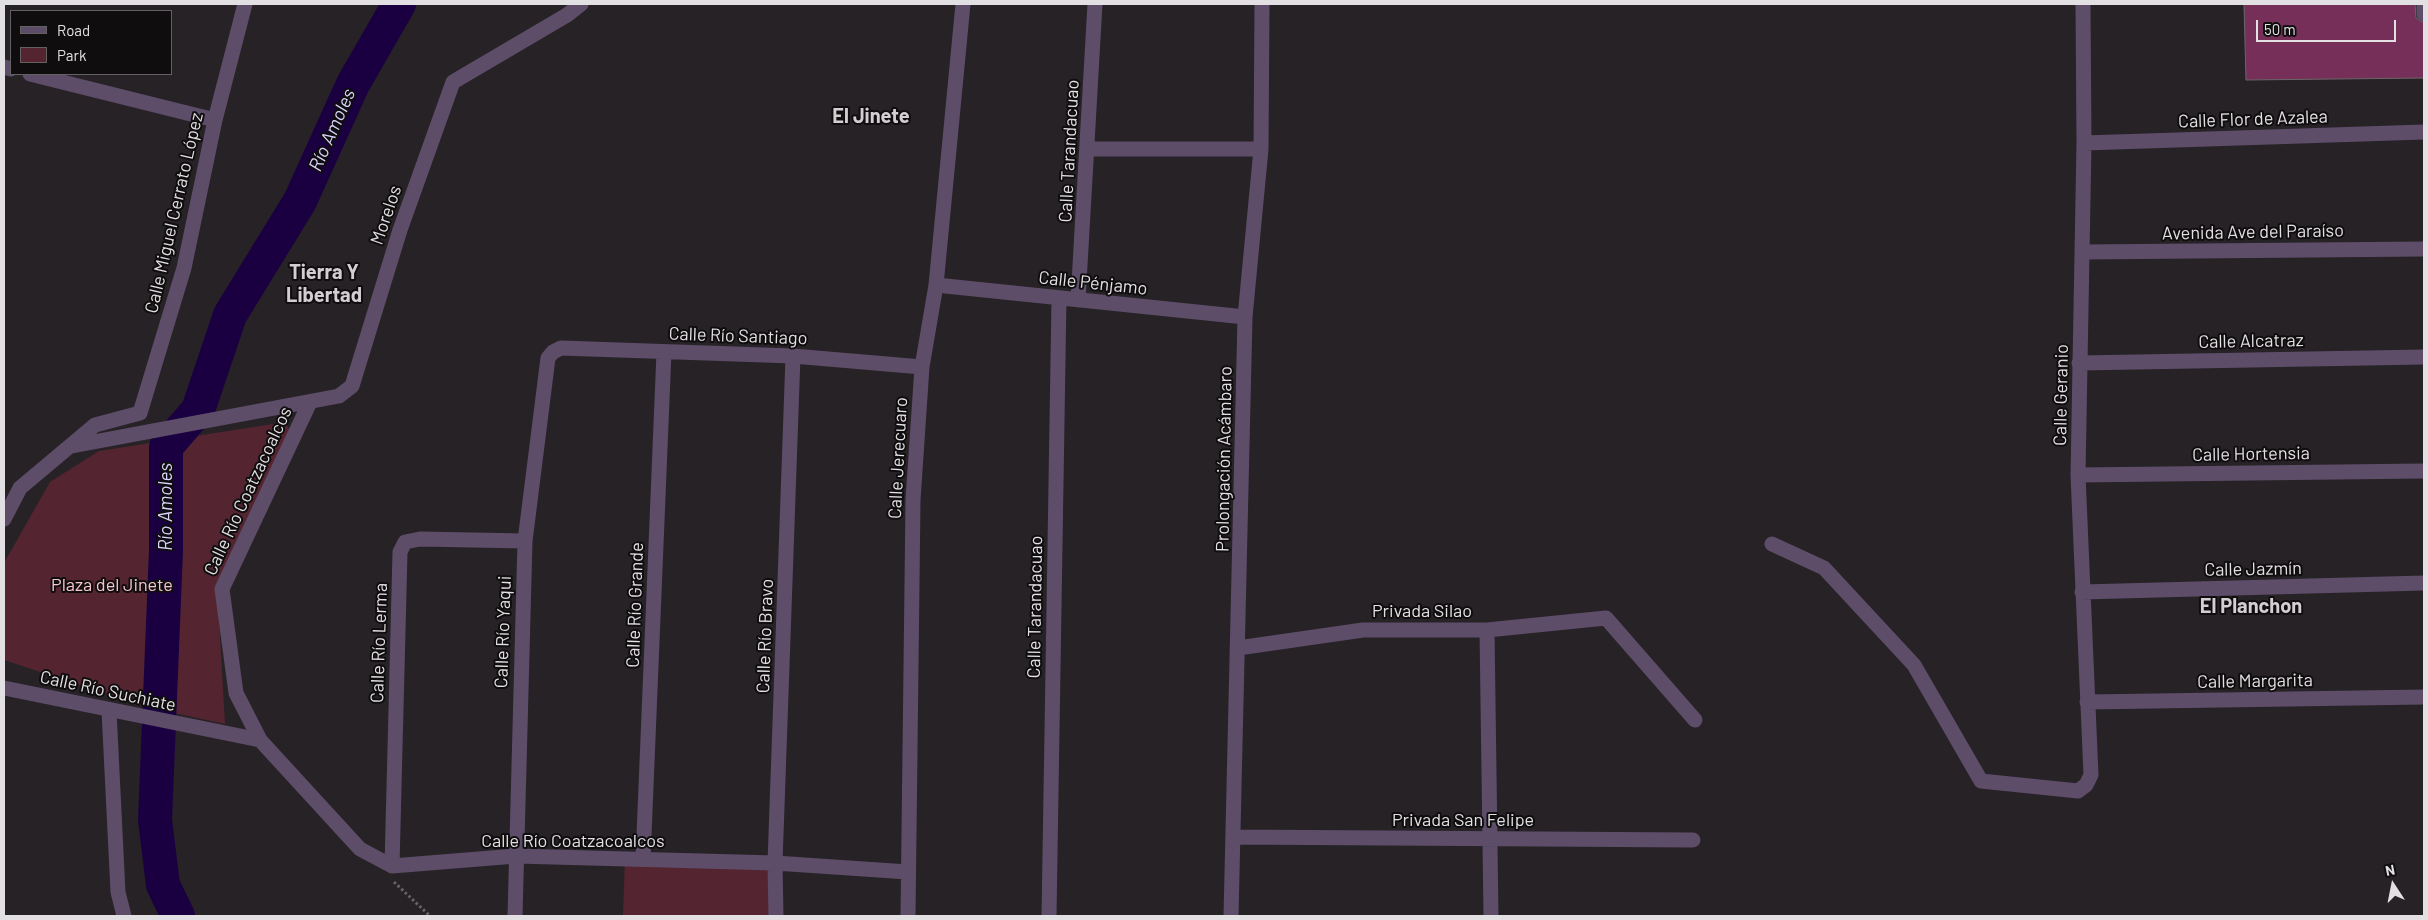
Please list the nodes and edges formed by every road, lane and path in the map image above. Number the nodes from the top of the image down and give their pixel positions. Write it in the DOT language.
graph roads {
  1 [pos="245,4"];
  2 [pos="581,4"];
  3 [pos="963,4"];
  4 [pos="1095,4"];
  5 [pos="1262,4"];
  6 [pos="2083,4"];
  7 [pos="2424,4"];
  8 [pos="2424,14"];
  9 [pos="34,75"];
  10 [pos="215,120"];
  11 [pos="2424,132"];
  12 [pos="2084,142"];
  13 [pos="1261,148"];
  14 [pos="1088,149"];
  15 [pos="2424,249"];
  16 [pos="2082,252"];
  17 [pos="936,285"];
  18 [pos="1059,298"];
  19 [pos="1078,300"];
  20 [pos="1246,317"];
  21 [pos="553,352"];
  22 [pos="664,352"];
  23 [pos="793,356"];
  24 [pos="2424,357"];
  25 [pos="2079,363"];
  26 [pos="922,367"];
  27 [pos="310,402"];
  28 [pos="72,446"];
  29 [pos="2424,471"];
  30 [pos="2078,475"];
  31 [pos="4,519"];
  32 [pos="525,540"];
  33 [pos="1772,544"];
  34 [pos="2424,583"];
  35 [pos="2082,592"];
  36 [pos="1487,630"];
  37 [pos="1238,648"];
  38 [pos="6,692"];
  39 [pos="2424,697"];
  40 [pos="2087,702"];
  41 [pos="109,712"];
  42 [pos="1695,720"];
  43 [pos="260,740"];
  44 [pos="1232,837"];
  45 [pos="1491,839"];
  46 [pos="1693,840"];
  47 [pos="516,856"];
  48 [pos="643,859"];
  49 [pos="775,863"];
  50 [pos="392,866"];
  51 [pos="908,872"];
  52 [pos="124,916"];
  53 [pos="515,916"];
  54 [pos="776,916"];
  55 [pos="908,916"];
  56 [pos="1049,916"];
  57 [pos="1231,916"];
  58 [pos="1491,916"];
  1 -- 10 [label="street, Calle Miguel Cerrato López"];
  2 -- 27 [label="street, Morelos"];
  3 -- 17 [label="street, Calle Jerecuaro"];
  4 -- 14 [label="street, Calle Tarandacuao"];
  5 -- 13 [label="street, Prolongación Acámbaro"];
  6 -- 12 [label="street, Calle Geranio"];
  7 -- 8 [label="street"];
  9 -- 10 [label="street"];
  10 -- 28 [label="street, Calle Miguel Cerrato López"];
  11 -- 12 [label="street, Calle Flor de Azalea"];
  12 -- 16 [label="street, Calle Geranio"];
  13 -- 14 [label="street"];
  13 -- 20 [label="street, Prolongación Acámbaro"];
  14 -- 19 [label="street, Calle Tarandacuao"];
  15 -- 16 [label="street, Avenida Ave del Paraíso"];
  16 -- 25 [label="street, Calle Geranio"];
  17 -- 18 [label="street, Calle Pénjamo"];
  17 -- 26 [label="street, Calle Jerecuaro"];
  18 -- 19 [label="street, Calle Pénjamo"];
  18 -- 56 [label="street, Calle Tarandacuao"];
  19 -- 20 [label="street, Calle Pénjamo"];
  20 -- 37 [label="street, Prolongación Acámbaro"];
  21 -- 22 [label="street, Calle Río Santiago"];
  21 -- 32 [label="street, Calle Río Yaqui"];
  22 -- 23 [label="street, Calle Río Santiago"];
  22 -- 48 [label="street, Calle Río Grande"];
  23 -- 26 [label="street, Calle Río Santiago"];
  23 -- 49 [label="street, Calle Río Bravo"];
  24 -- 25 [label="street, Calle Alcatraz"];
  25 -- 30 [label="street, Calle Geranio"];
  26 -- 51 [label="street, Calle Jerecuaro"];
  27 -- 28 [label="street, Morelos"];
  27 -- 43 [label="street, Calle Río Coatzacoalcos"];
  28 -- 31 [label="street"];
  29 -- 30 [label="street, Calle Hortensia"];
  30 -- 35 [label="street, Calle Geranio"];
  32 -- 47 [label="street, Calle Río Yaqui"];
  32 -- 50 [label="street, Calle Río Lerma"];
  33 -- 40 [label="street, Calle Geranio"];
  34 -- 35 [label="street, Calle Jazmín"];
  35 -- 40 [label="street, Calle Geranio"];
  36 -- 37 [label="street, Privada Silao"];
  36 -- 42 [label="street, Privada Silao"];
  36 -- 45 [label="street"];
  37 -- 44 [label="street, Prolongación Acámbaro"];
  38 -- 41 [label="street, Calle Río Suchiate"];
  39 -- 40 [label="street, Calle Margarita"];
  41 -- 43 [label="street, Calle Río Suchiate"];
  41 -- 52 [label="street"];
  43 -- 50 [label="street, Calle Río Coatzacoalcos"];
  44 -- 45 [label="street, Privada San Felipe"];
  44 -- 57 [label="street, Prolongación Acámbaro"];
  45 -- 46 [label="street, Privada San Felipe"];
  45 -- 58 [label="street"];
  47 -- 48 [label="street, Calle Río Coatzacoalcos"];
  47 -- 50 [label="street, Calle Río Coatzacoalcos"];
  47 -- 53 [label="street, Calle Río Yaqui"];
  48 -- 49 [label="street, Calle Río Coatzacoalcos"];
  49 -- 51 [label="street, Calle Río Coatzacoalcos"];
  49 -- 54 [label="street, Calle Río Bravo"];
  51 -- 55 [label="street, Calle Jerecuaro"];
}
